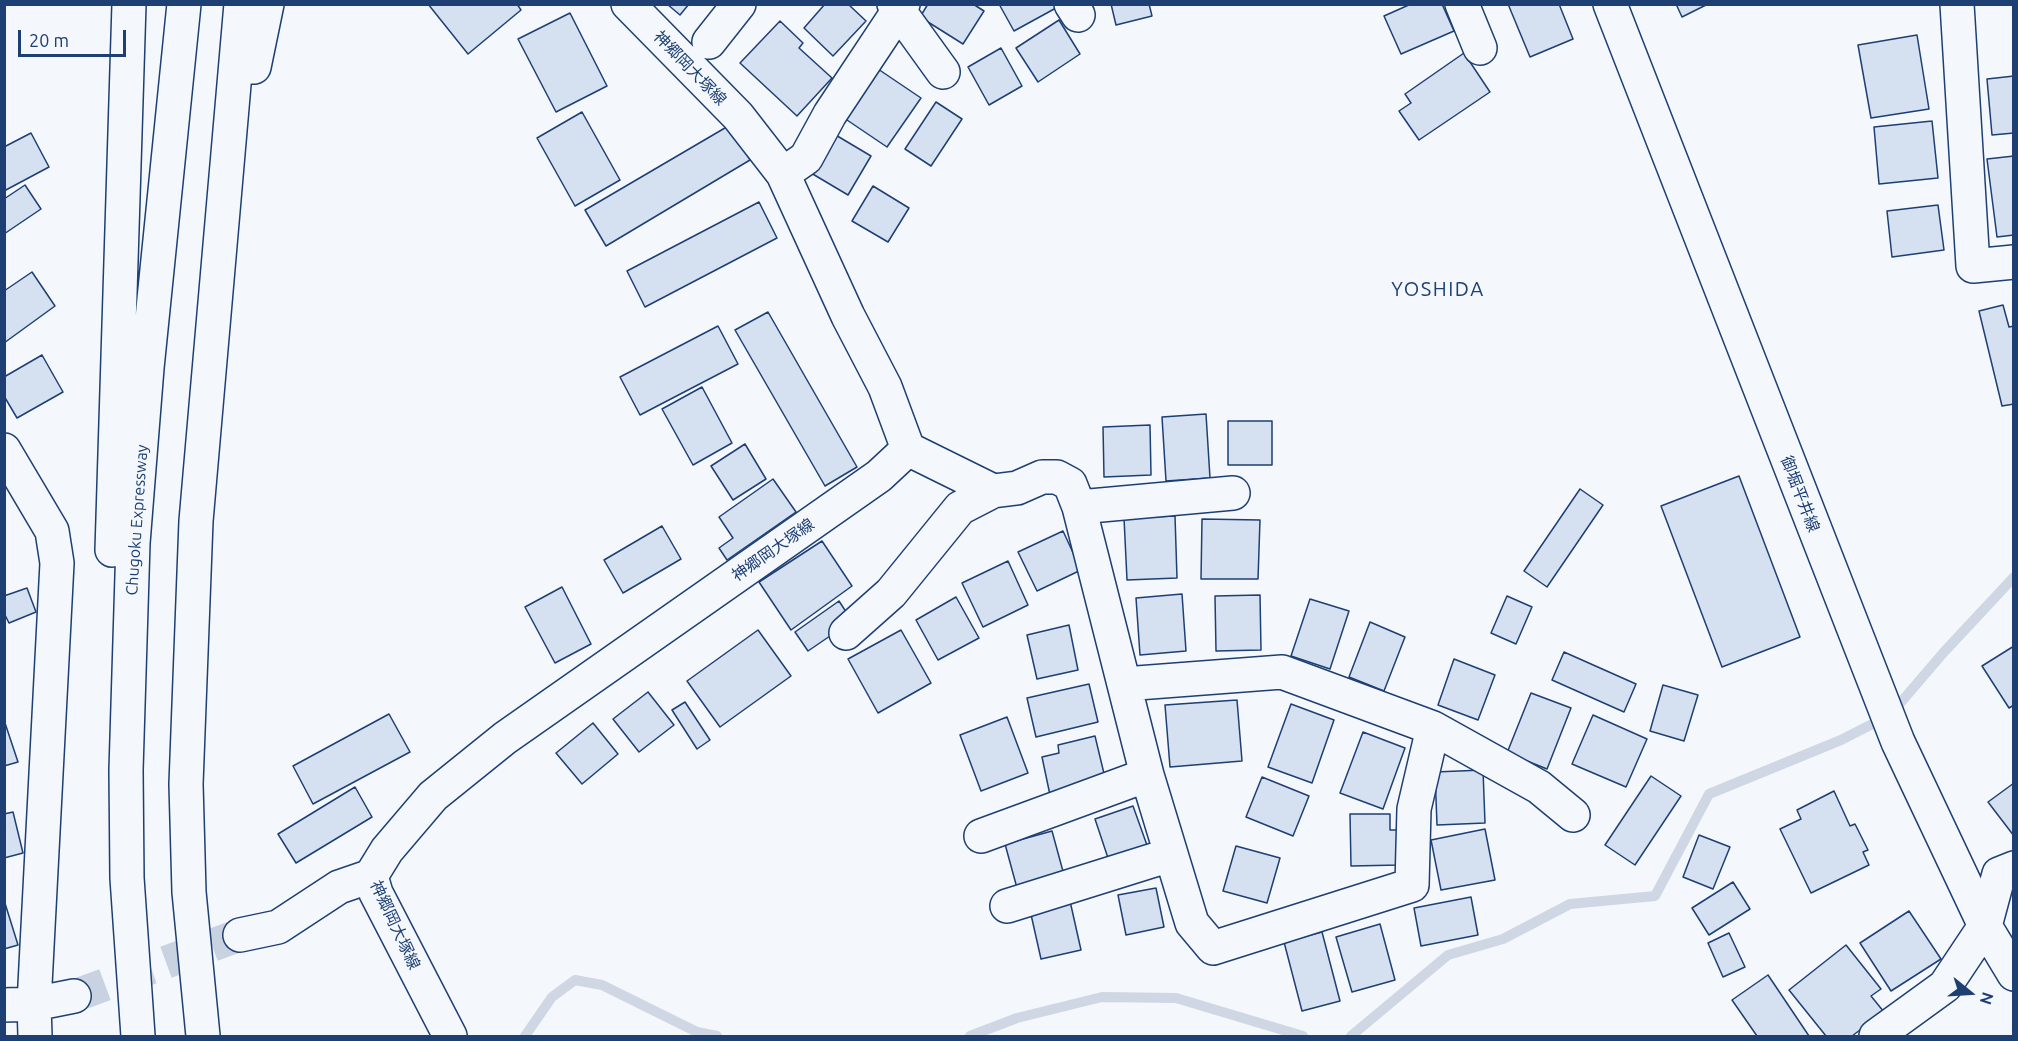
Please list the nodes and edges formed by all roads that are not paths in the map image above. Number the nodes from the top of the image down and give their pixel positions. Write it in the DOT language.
graph roads {
  1 [pos="129,4"];
  2 [pos="184,4"];
  3 [pos="241,4"];
  4 [pos="267,4"];
  5 [pos="628,4"];
  6 [pos="739,4"];
  7 [pos="1462,4"];
  8 [pos="1610,4"];
  9 [pos="1929,4"];
  10 [pos="1944,4"];
  11 [pos="1957,4"];
  12 [pos="899,6"];
  13 [pos="710,42"];
  14 [pos="1480,48"];
  15 [pos="943,72"];
  16 [pos="783,174"];
  17 [pos="225,208"];
  18 [pos="2013,262"];
  19 [pos="908,449"];
  20 [pos="4,450"];
  21 [pos="993,491"];
  22 [pos="1233,493"];
  23 [pos="1079,507"];
  24 [pos="846,633"];
  25 [pos="1124,684"];
  26 [pos="1433,728"];
  27 [pos="1147,775"];
  28 [pos="1573,815"];
  29 [pos="981,836"];
  30 [pos="1170,855"];
  31 [pos="2013,868"];
  32 [pos="371,876"];
  33 [pos="127,878"];
  34 [pos="1007,906"];
  35 [pos="1985,926"];
  36 [pos="240,935"];
  37 [pos="2013,974"];
  38 [pos="74,996"];
  39 [pos="19,1004"];
  40 [pos="35,1036"];
  41 [pos="138,1036"];
  42 [pos="203,1036"];
  43 [pos="450,1036"];
  44 [pos="1876,1036"];
  1 -- 33 [label="main road"];
  2 -- 33 [label="main road, Chugoku Expressway"];
  3 -- 17 [label="main road"];
  4 -- 17 [label="main road"];
  5 -- 16 [label="main road, 神郷岡大塚線"];
  6 -- 13 [label="main road"];
  7 -- 14 [label="main road"];
  8 -- 35 [label="main road, 御堀平井線"];
  9 -- 10 [label="main road"];
  11 -- 18 [label="main road"];
  12 -- 15 [label="main road"];
  12 -- 16 [label="main road"];
  16 -- 19 [label="main road, 神郷岡大塚線"];
  17 -- 42 [label="main road"];
  19 -- 21 [label="main road"];
  19 -- 32 [label="main road, 神郷岡大塚線"];
  20 -- 39 [label="main road"];
  21 -- 23 [label="main road"];
  21 -- 24 [label="main road"];
  22 -- 23 [label="main road"];
  23 -- 25 [label="main road"];
  25 -- 26 [label="main road"];
  25 -- 27 [label="main road"];
  26 -- 28 [label="main road"];
  26 -- 30 [label="main road"];
  27 -- 29 [label="main road"];
  27 -- 30 [label="main road"];
  30 -- 34 [label="main road"];
  31 -- 35 [label="main road"];
  32 -- 36 [label="main road"];
  32 -- 43 [label="main road, 神郷岡大塚線"];
  33 -- 41 [label="main road, Chugoku Expressway"];
  35 -- 37 [label="main road, 御堀平井線"];
  35 -- 44 [label="main road"];
  38 -- 39 [label="main road"];
  39 -- 40 [label="main road"];
}
